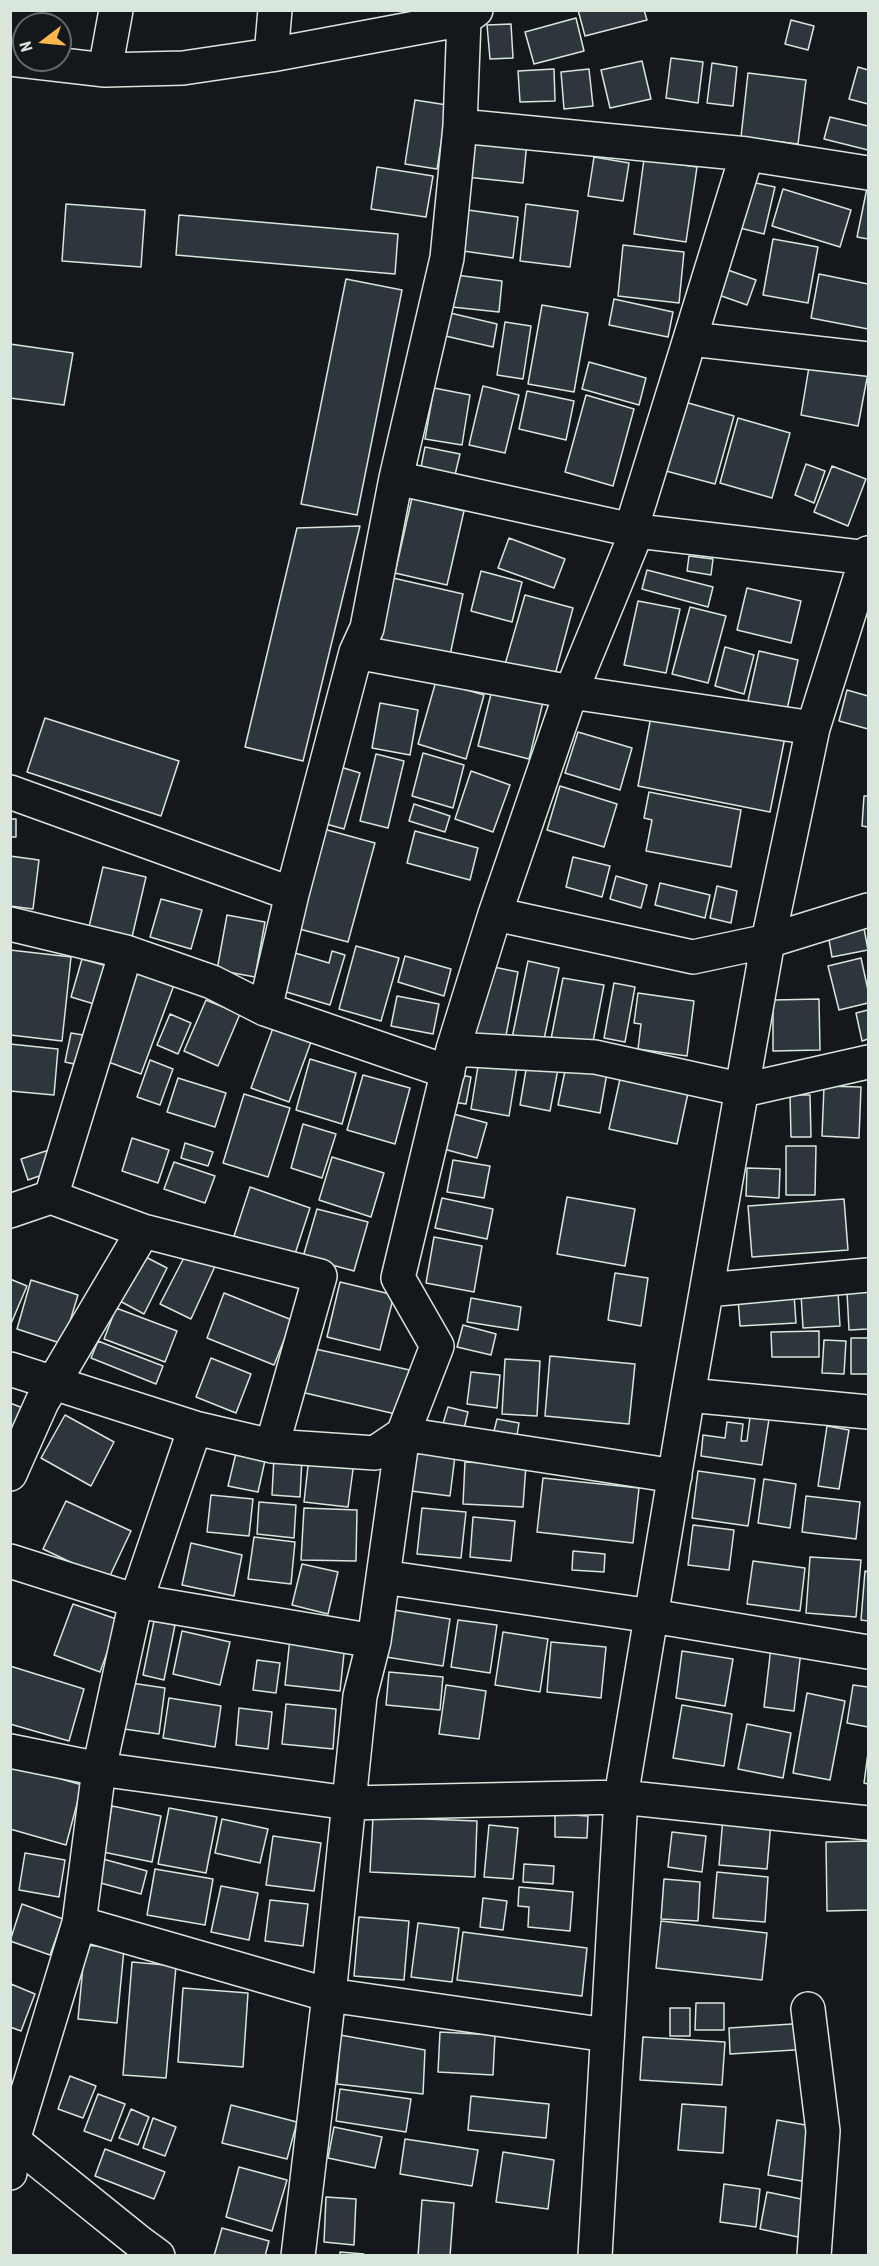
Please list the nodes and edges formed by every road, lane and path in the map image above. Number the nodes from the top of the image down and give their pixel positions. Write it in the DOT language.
graph roads {
  1 [pos="116,10"];
  2 [pos="275,10"];
  3 [pos="457,15"];
  4 [pos="271,55"];
  5 [pos="10,59"];
  6 [pos="105,70"];
  7 [pos="460,126"];
  8 [pos="747,154"];
  9 [pos="868,173"];
  10 [pos="690,339"];
  11 [pos="868,359"];
  12 [pos="396,478"];
  13 [pos="637,531"];
  14 [pos="868,557"];
  15 [pos="356,652"];
  16 [pos="571,692"];
  17 [pos="813,728"];
  18 [pos="10,792"];
  19 [pos="292,894"];
  20 [pos="868,910"];
  21 [pos="495,914"];
  22 [pos="10,924"];
  23 [pos="768,941"];
  24 [pos="126,952"];
  25 [pos="265,1009"];
  26 [pos="451,1061"];
  27 [pos="868,1062"];
  28 [pos="744,1090"];
  29 [pos="51,1197"];
  30 [pos="10,1211"];
  31 [pos="143,1231"];
  32 [pos="868,1275"];
  33 [pos="707,1290"];
  34 [pos="10,1369"];
  35 [pos="54,1382"];
  36 [pos="688,1395"];
  37 [pos="868,1412"];
  38 [pos="195,1428"];
  39 [pos="403,1434"];
  40 [pos="272,1446"];
  41 [pos="10,1474"];
  42 [pos="675,1476"];
  43 [pos="10,1561"];
  44 [pos="383,1577"];
  45 [pos="136,1601"];
  46 [pos="652,1616"];
  47 [pos="374,1641"];
  48 [pos="868,1652"];
  49 [pos="10,1751"];
  50 [pos="99,1769"];
  51 [pos="621,1797"];
  52 [pos="349,1803"];
  53 [pos="868,1823"];
  54 [pos="79,1923"];
  55 [pos="330,1995"];
  56 [pos="807,2009"];
  57 [pos="607,2035"];
  58 [pos="12,2139"];
  59 [pos="10,2173"];
  60 [pos="158,2256"];
  61 [pos="298,2256"];
  62 [pos="595,2256"];
  63 [pos="814,2256"];
  1 -- 6 [label="street"];
  2 -- 4 [label="street"];
  3 -- 4 [label="street"];
  3 -- 7 [label="street"];
  4 -- 6 [label="street"];
  5 -- 6 [label="street"];
  7 -- 8 [label="street"];
  7 -- 12 [label="street"];
  8 -- 9 [label="street"];
  8 -- 10 [label="street"];
  10 -- 11 [label="street"];
  10 -- 13 [label="street"];
  12 -- 13 [label="street"];
  12 -- 15 [label="street"];
  13 -- 14 [label="street"];
  13 -- 16 [label="street"];
  14 -- 17 [label="street"];
  15 -- 16 [label="street"];
  15 -- 19 [label="street"];
  16 -- 17 [label="street"];
  16 -- 21 [label="street"];
  17 -- 23 [label="street"];
  18 -- 19 [label="street"];
  19 -- 25 [label="street"];
  20 -- 23 [label="street"];
  21 -- 23 [label="street"];
  21 -- 26 [label="street"];
  22 -- 24 [label="street"];
  23 -- 28 [label="street"];
  24 -- 25 [label="street"];
  24 -- 29 [label="street"];
  25 -- 26 [label="street"];
  26 -- 28 [label="street"];
  26 -- 39 [label="street"];
  27 -- 28 [label="street"];
  28 -- 33 [label="street"];
  29 -- 30 [label="street"];
  29 -- 31 [label="street"];
  31 -- 35 [label="street"];
  31 -- 40 [label="street"];
  32 -- 33 [label="street"];
  33 -- 36 [label="street"];
  34 -- 35 [label="street"];
  35 -- 38 [label="street"];
  35 -- 41 [label="street"];
  36 -- 37 [label="street"];
  36 -- 42 [label="street"];
  38 -- 40 [label="street"];
  38 -- 45 [label="street"];
  39 -- 40 [label="street"];
  39 -- 42 [label="street"];
  39 -- 44 [label="street"];
  42 -- 46 [label="street"];
  43 -- 45 [label="street"];
  44 -- 46 [label="street"];
  44 -- 47 [label="street"];
  45 -- 47 [label="street"];
  45 -- 50 [label="street"];
  46 -- 48 [label="street"];
  46 -- 51 [label="street"];
  47 -- 52 [label="street"];
  49 -- 50 [label="street"];
  50 -- 52 [label="street"];
  50 -- 54 [label="street"];
  51 -- 52 [label="street"];
  51 -- 53 [label="street"];
  51 -- 57 [label="street"];
  52 -- 55 [label="street"];
  54 -- 55 [label="street"];
  54 -- 58 [label="street"];
  55 -- 57 [label="street"];
  55 -- 61 [label="street"];
  56 -- 63 [label="street"];
  57 -- 62 [label="street"];
  58 -- 59 [label="street"];
  58 -- 60 [label="street"];
}
